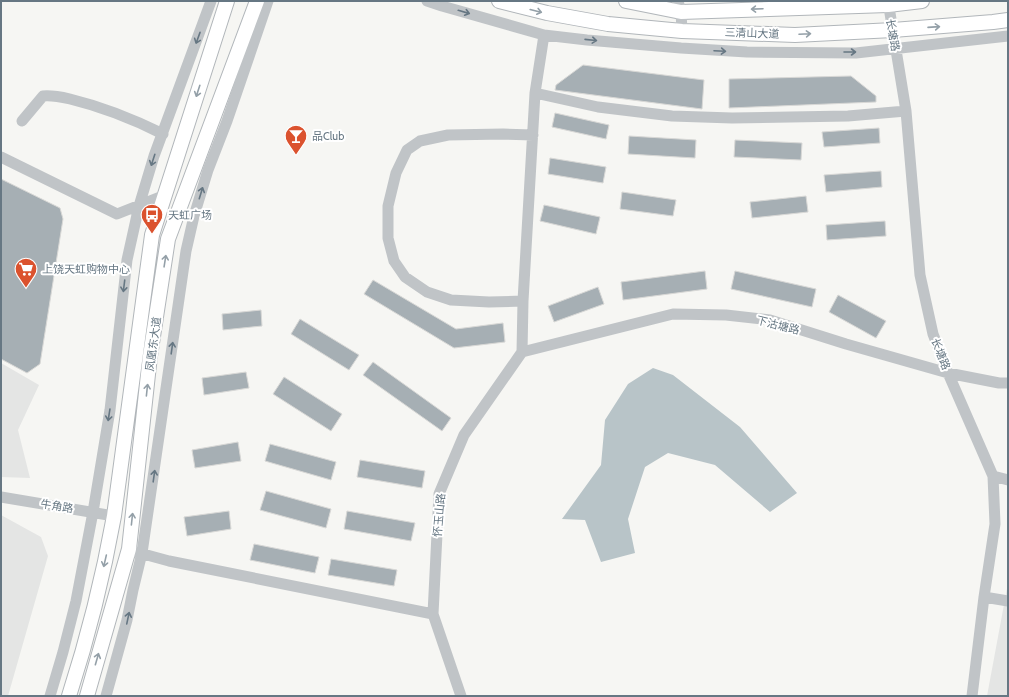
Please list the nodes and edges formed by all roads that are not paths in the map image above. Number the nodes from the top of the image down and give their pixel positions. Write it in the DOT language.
graph roads {
  1 [pos="211,1"];
  2 [pos="227,1"];
  3 [pos="256,1"];
  4 [pos="268,1"];
  5 [pos="427,1"];
  6 [pos="499,1"];
  7 [pos="626,1"];
  8 [pos="922,1"];
  9 [pos="888,3"];
  10 [pos="680,6"];
  11 [pos="1008,20"];
  12 [pos="893,30"];
  13 [pos="682,31"];
  14 [pos="544,35"];
  15 [pos="1008,36"];
  16 [pos="896,48"];
  17 [pos="535,93"];
  18 [pos="906,111"];
  19 [pos="22,121"];
  20 [pos="163,134"];
  21 [pos="533,135"];
  22 [pos="1,157"];
  23 [pos="165,195"];
  24 [pos="139,206"];
  25 [pos="523,301"];
  26 [pos="522,352"];
  27 [pos="948,373"];
  28 [pos="1008,383"];
  29 [pos="993,476"];
  30 [pos="1008,480"];
  31 [pos="1,497"];
  32 [pos="94,512"];
  33 [pos="114,516"];
  34 [pos="135,551"];
  35 [pos="984,597"];
  36 [pos="1008,601"];
  37 [pos="433,614"];
  38 [pos="50,696"];
  39 [pos="69,696"];
  40 [pos="86,696"];
  41 [pos="106,696"];
  42 [pos="461,696"];
  43 [pos="972,696"];
  1 -- 20 [label="street, one-way"];
  2 -- 23 [label="main road, 凤凰东大道, one-way"];
  34 -- 3 [label="main road, 凤凰东大道, one-way"];
  34 -- 4 [label="street, one-way"];
  5 -- 14 [label="street, one-way"];
  6 -- 13 [label="main road, 三清山大道, one-way"];
  7 -- 10 [label="main road, 三清山大道"];
  8 -- 9 [label="main road, 三清山大道"];
  9 -- 10 [label="main road, 三清山大道, one-way"];
  9 -- 12 [label="street, 长塘路"];
  10 -- 13 [label="street"];
  12 -- 11 [label="main road, 三清山大道, one-way"];
  13 -- 12 [label="main road, 三清山大道, one-way"];
  12 -- 16 [label="street, 长塘路"];
  14 -- 16 [label="street, one-way"];
  14 -- 17 [label="street"];
  15 -- 16 [label="street"];
  16 -- 18 [label="street, 长塘路"];
  17 -- 18 [label="street"];
  17 -- 21 [label="street"];
  18 -- 27 [label="street, 长塘路"];
  19 -- 20 [label="street"];
  20 -- 24 [label="street, one-way"];
  21 -- 25 [label="street"];
  21 -- 25 [label="street"];
  22 -- 24 [label="street"];
  23 -- 24 [label="street"];
  23 -- 33 [label="main road, 凤凰东大道"];
  24 -- 32 [label="street, one-way"];
  25 -- 26 [label="street"];
  26 -- 27 [label="street, 下沽塘路"];
  26 -- 37 [label="street, 怀玉山路"];
  27 -- 28 [label="street, 下沽塘路"];
  27 -- 29 [label="street, 长塘路"];
  29 -- 30 [label="street"];
  29 -- 35 [label="street, 长塘路"];
  31 -- 32 [label="street, 牛角路"];
  32 -- 33 [label="street, 牛角路"];
  32 -- 38 [label="street"];
  33 -- 39 [label="main road, 凤凰东大道, one-way"];
  34 -- 37 [label="street"];
  40 -- 34 [label="main road, 凤凰东大道, one-way"];
  41 -- 34 [label="street, one-way"];
  35 -- 36 [label="street"];
  35 -- 43 [label="street, 长塘路"];
  37 -- 42 [label="street, 怀玉山路"];
}
